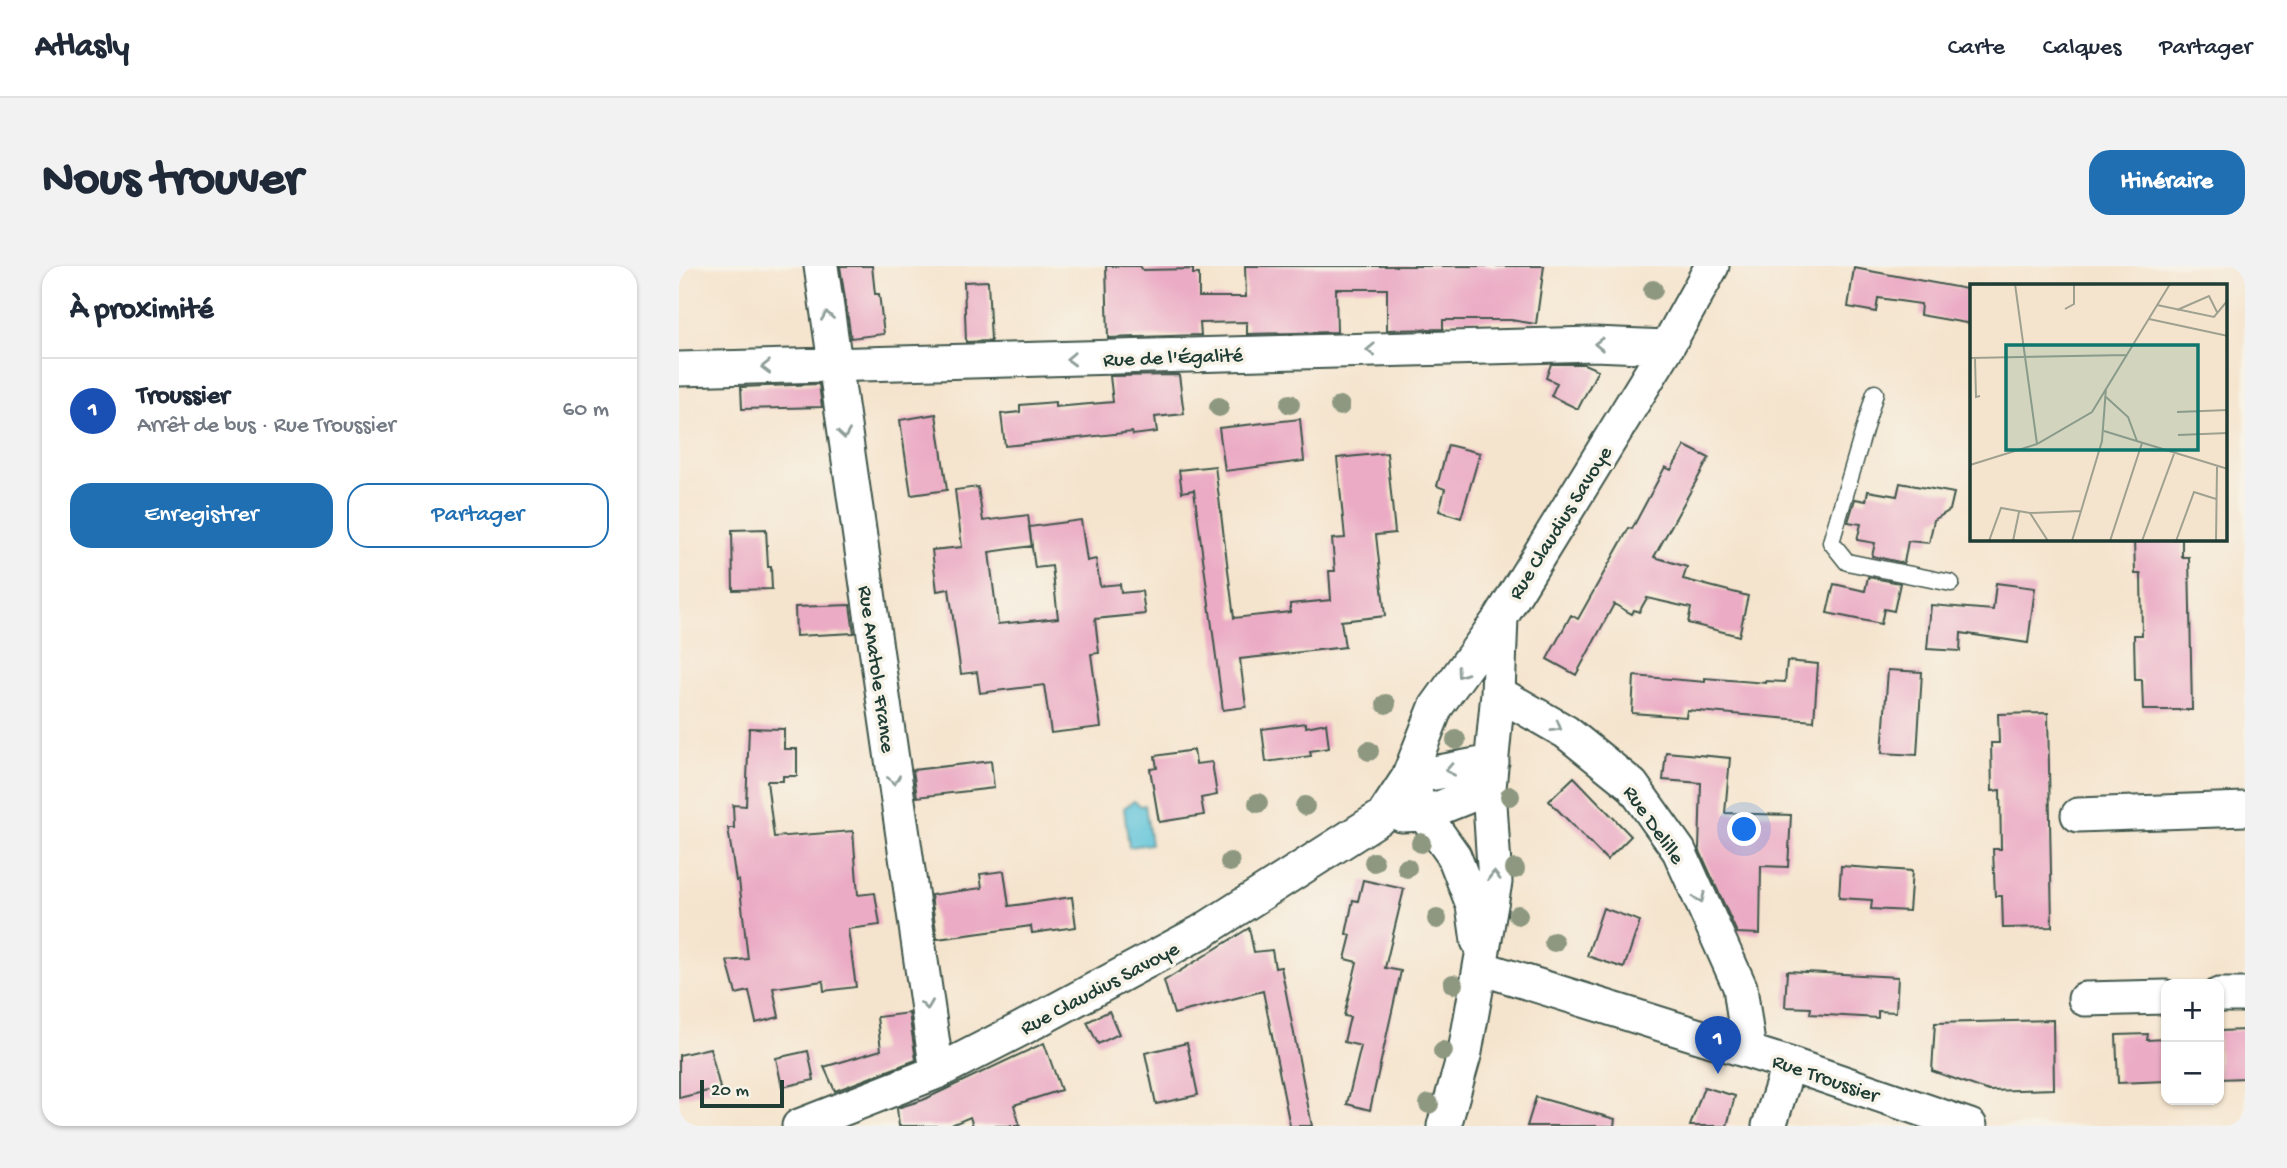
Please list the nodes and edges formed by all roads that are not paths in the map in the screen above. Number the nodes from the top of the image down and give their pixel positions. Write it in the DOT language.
graph roads {
  1 [pos="821,266"];
  2 [pos="1712,266"];
  3 [pos="1667,347"];
  4 [pos="834,366"];
  5 [pos="679,369"];
  6 [pos="1875,393"];
  7 [pos="1951,583"];
  8 [pos="1501,617"];
  9 [pos="1498,693"];
  10 [pos="1490,775"];
  11 [pos="1408,778"];
  12 [pos="2245,809"];
  13 [pos="1424,814"];
  14 [pos="2078,814"];
  15 [pos="1383,816"];
  16 [pos="1481,968"];
  17 [pos="2224,995"];
  18 [pos="2245,995"];
  19 [pos="2161,997"];
  20 [pos="2085,999"];
  21 [pos="1749,1051"];
  22 [pos="1789,1064"];
  23 [pos="937,1072"];
  24 [pos="799,1126"];
  25 [pos="1444,1126"];
  26 [pos="1769,1126"];
  27 [pos="1970,1126"];
  4 -- 1 [label="street, Rue Anatole France, one-way"];
  2 -- 3 [label="street, Rue Claudius Savoye"];
  3 -- 4 [label="street, Rue de l'Égalité, one-way"];
  3 -- 8 [label="street, Rue Claudius Savoye"];
  4 -- 5 [label="street, Rue de l'Égalité, one-way"];
  4 -- 23 [label="street, Rue Anatole France, one-way"];
  6 -- 7 [label="lane"];
  8 -- 9 [label="street"];
  8 -- 11 [label="street, Rue Claudius Savoye, one-way"];
  9 -- 10 [label="street"];
  9 -- 21 [label="street, Rue Delille, one-way"];
  10 -- 11 [label="street, one-way"];
  10 -- 13 [label="street, Rue Claudius Savoye"];
  16 -- 10 [label="street, one-way"];
  11 -- 13 [label="street"];
  11 -- 15 [label="street, Rue Claudius Savoye"];
  12 -- 14 [label="street"];
  13 -- 15 [label="street, Rue Claudius Savoye"];
  13 -- 16 [label="street"];
  15 -- 23 [label="street, Rue Claudius Savoye"];
  16 -- 21 [label="street, Rue Troussier"];
  16 -- 25 [label="street"];
  17 -- 18 [label="street"];
  19 -- 20 [label="street"];
  21 -- 22 [label="street, Rue Troussier"];
  22 -- 26 [label="street"];
  22 -- 27 [label="street, Rue Troussier"];
  23 -- 24 [label="street, Rue Claudius Savoye"];
}
